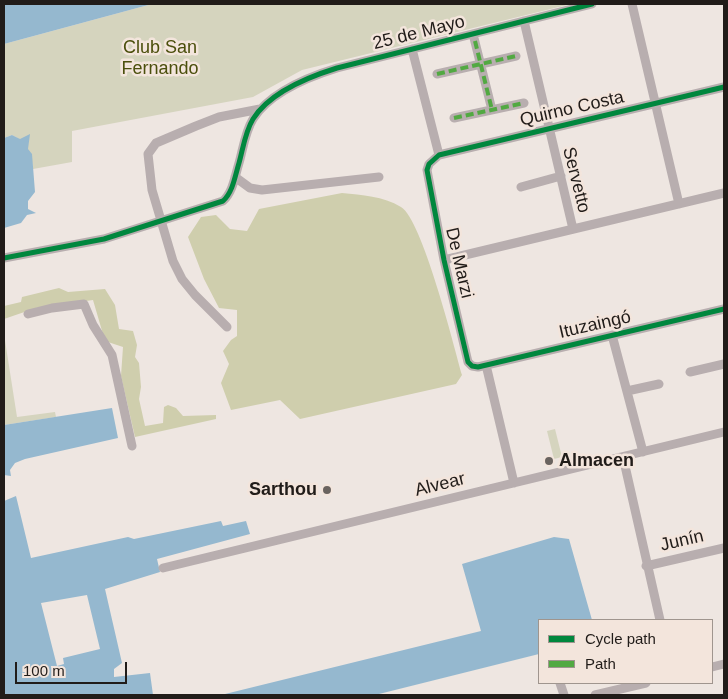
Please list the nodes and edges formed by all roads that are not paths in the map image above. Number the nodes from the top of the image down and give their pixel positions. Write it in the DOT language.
graph roads {
  1 [pos="592,4"];
  2 [pos="632,4"];
  3 [pos="524,21"];
  4 [pos="473,34"];
  5 [pos="412,49"];
  6 [pos="516,56"];
  7 [pos="480,64"];
  8 [pos="437,74"];
  9 [pos="724,86"];
  10 [pos="524,103"];
  11 [pos="656,103"];
  12 [pos="260,109"];
  13 [pos="492,110"];
  14 [pos="454,118"];
  15 [pos="549,128"];
  16 [pos="439,155"];
  17 [pos="429,164"];
  18 [pos="379,176"];
  19 [pos="561,176"];
  20 [pos="235,177"];
  21 [pos="521,187"];
  22 [pos="724,193"];
  23 [pos="680,204"];
  24 [pos="162,220"];
  25 [pos="574,229"];
  26 [pos="4,258"];
  27 [pos="444,260"];
  28 [pos="724,309"];
  29 [pos="28,314"];
  30 [pos="227,327"];
  31 [pos="612,335"];
  32 [pos="724,364"];
  33 [pos="486,365"];
  34 [pos="472,366"];
  35 [pos="690,372"];
  36 [pos="659,384"];
  37 [pos="627,391"];
  38 [pos="724,432"];
  39 [pos="132,446"];
  40 [pos="643,452"];
  41 [pos="623,457"];
  42 [pos="514,483"];
  43 [pos="724,548"];
  44 [pos="646,566"];
  45 [pos="163,568"];
  46 [pos="660,619"];
  47 [pos="642,684"];
  48 [pos="595,695"];
  1 -- 3 [label="street, 25 de Mayo"];
  2 -- 11 [label="street"];
  3 -- 4 [label="street, 25 de Mayo"];
  3 -- 15 [label="street, Servetto"];
  4 -- 5 [label="street, 25 de Mayo"];
  4 -- 7 [label="street"];
  5 -- 12 [label="street, 25 de Mayo"];
  5 -- 16 [label="street"];
  6 -- 7 [label="street"];
  7 -- 8 [label="street"];
  7 -- 13 [label="street"];
  9 -- 11 [label="street, Quirno Costa"];
  10 -- 13 [label="street"];
  11 -- 15 [label="street, Quirno Costa"];
  11 -- 23 [label="street"];
  12 -- 20 [label="street"];
  12 -- 24 [label="street"];
  13 -- 14 [label="street"];
  15 -- 16 [label="street, Quirno Costa"];
  15 -- 19 [label="street, Servetto"];
  16 -- 17 [label="street, Quirno Costa"];
  17 -- 27 [label="street, De Marzi"];
  18 -- 20 [label="street"];
  19 -- 21 [label="street"];
  19 -- 25 [label="street, Servetto"];
  20 -- 24 [label="street"];
  22 -- 23 [label="street"];
  23 -- 25 [label="street"];
  24 -- 26 [label="street"];
  24 -- 30 [label="street"];
  25 -- 27 [label="street"];
  27 -- 34 [label="street, De Marzi"];
  28 -- 31 [label="street, Ituzaingó"];
  29 -- 39 [label="street"];
  31 -- 33 [label="street, Ituzaingó"];
  31 -- 37 [label="street"];
  32 -- 35 [label="street"];
  33 -- 34 [label="street, Ituzaingó"];
  33 -- 42 [label="street"];
  36 -- 37 [label="street"];
  37 -- 40 [label="street"];
  38 -- 40 [label="street, Alvear"];
  40 -- 41 [label="street, Alvear"];
  41 -- 42 [label="street, Alvear"];
  41 -- 44 [label="street"];
  42 -- 45 [label="street, Alvear"];
  43 -- 44 [label="street, Junín"];
  44 -- 46 [label="street"];
  47 -- 48 [label="street"];
}
